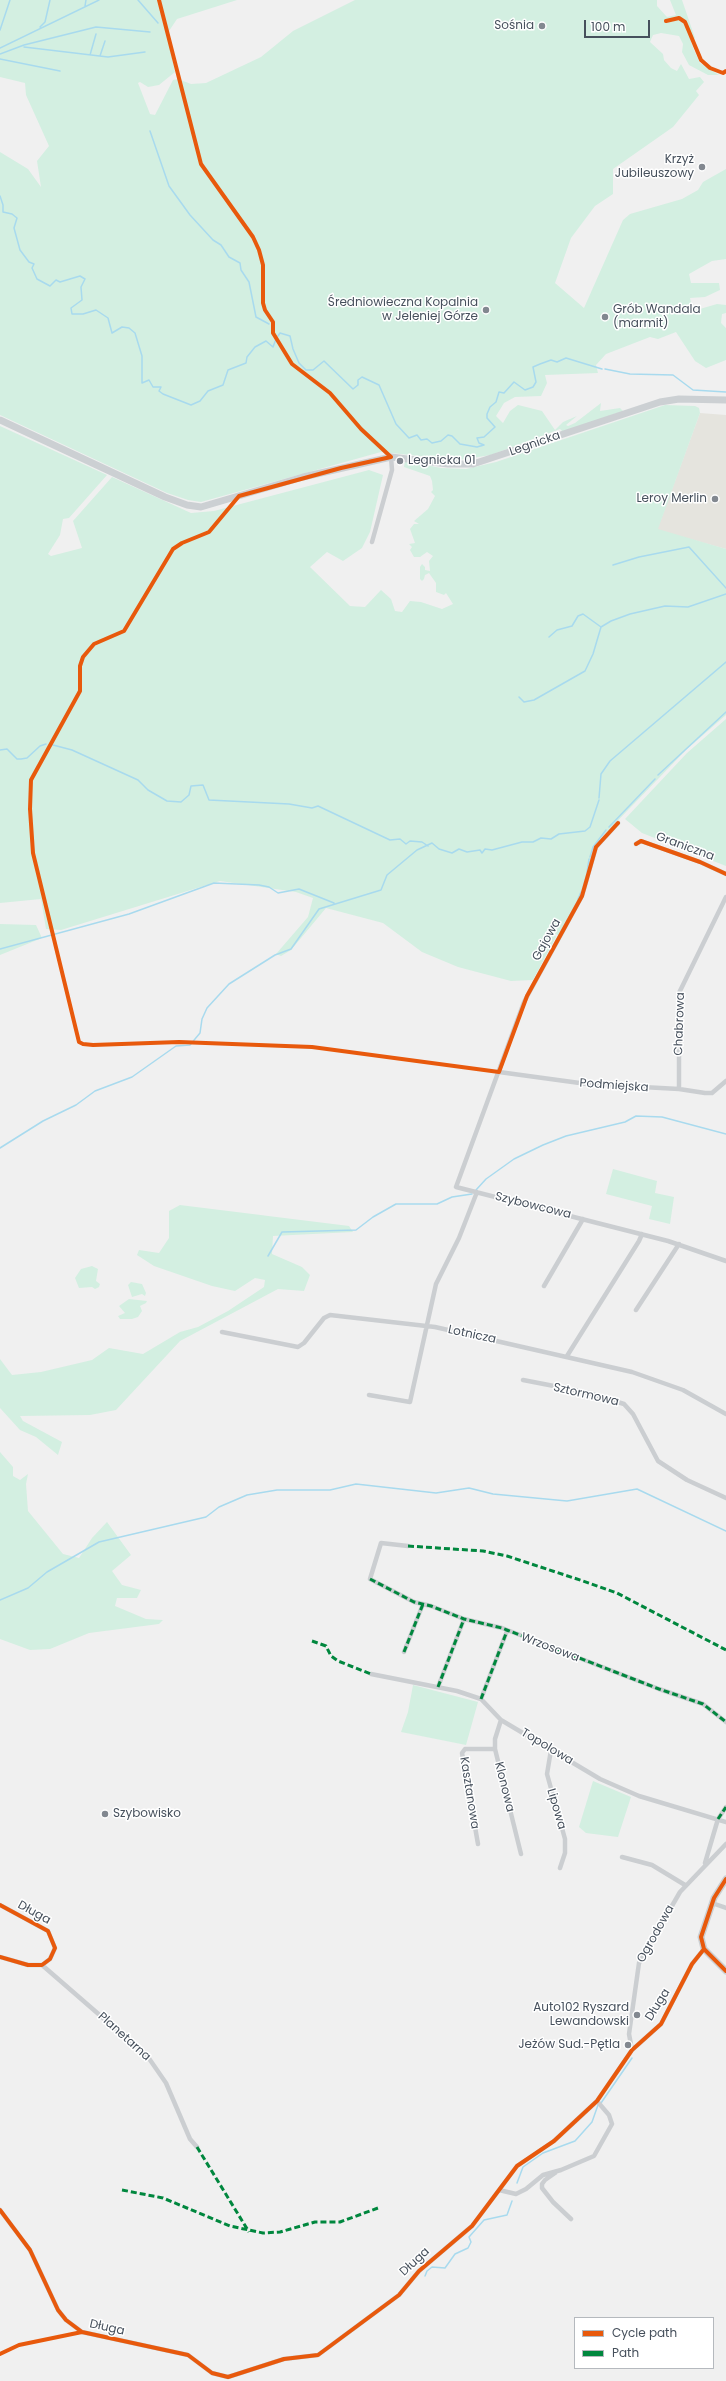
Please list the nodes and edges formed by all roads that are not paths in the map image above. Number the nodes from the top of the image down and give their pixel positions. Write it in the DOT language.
graph roads {
  1 [pos="726,400"];
  2 [pos="0,420"];
  3 [pos="391,457"];
  4 [pos="372,542"];
  5 [pos="618,823"];
  6 [pos="636,844"];
  7 [pos="726,874"];
  8 [pos="726,897"];
  9 [pos="499,1072"];
  10 [pos="726,1081"];
  11 [pos="679,1089"];
  12 [pos="477,1192"];
  13 [pos="583,1219"];
  14 [pos="642,1234"];
  15 [pos="679,1244"];
  16 [pos="726,1261"];
  17 [pos="544,1286"];
  18 [pos="636,1310"];
  19 [pos="428,1326"];
  20 [pos="222,1332"];
  21 [pos="567,1356"];
  22 [pos="523,1380"];
  23 [pos="369,1395"];
  24 [pos="726,1414"];
  25 [pos="726,1498"];
  26 [pos="408,1546"];
  27 [pos="423,1604"];
  28 [pos="464,1619"];
  29 [pos="507,1631"];
  30 [pos="404,1652"];
  31 [pos="371,1674"];
  32 [pos="438,1687"];
  33 [pos="481,1699"];
  34 [pos="501,1720"];
  35 [pos="726,1722"];
  36 [pos="495,1749"];
  37 [pos="551,1750"];
  38 [pos="726,1807"];
  39 [pos="718,1819"];
  40 [pos="726,1822"];
  41 [pos="478,1844"];
  42 [pos="726,1844"];
  43 [pos="521,1854"];
  44 [pos="622,1857"];
  45 [pos="704,1864"];
  46 [pos="560,1868"];
  47 [pos="726,1879"];
  48 [pos="685,1885"];
  49 [pos="712,1903"];
  50 [pos="0,1905"];
  51 [pos="726,1908"];
  52 [pos="704,1950"];
  53 [pos="0,1957"];
  54 [pos="42,1965"];
  55 [pos="726,1971"];
  56 [pos="632,2050"];
  57 [pos="598,2102"];
  58 [pos="196,2147"];
  59 [pos="556,2172"];
  60 [pos="499,2190"];
  61 [pos="0,2210"];
  62 [pos="571,2219"];
  63 [pos="227,2379"];
  1 -- 3 [label="main road, Legnicka"];
  2 -- 3 [label="main road, Legnicka"];
  3 -- 4 [label="street"];
  5 -- 9 [label="street, Gajowa"];
  6 -- 7 [label="street, Graniczna"];
  8 -- 11 [label="street, Chabrowa"];
  9 -- 11 [label="street, Podmiejska"];
  9 -- 12 [label="street, Szybowcowa"];
  10 -- 11 [label="street, Podmiejska"];
  12 -- 13 [label="street, Szybowcowa"];
  12 -- 19 [label="street"];
  13 -- 14 [label="street, Szybowcowa"];
  13 -- 17 [label="street"];
  14 -- 15 [label="street, Szybowcowa"];
  14 -- 21 [label="street"];
  15 -- 16 [label="street, Szybowcowa"];
  15 -- 18 [label="street"];
  19 -- 20 [label="street, Lotnicza"];
  19 -- 21 [label="street, Lotnicza"];
  19 -- 23 [label="street"];
  21 -- 24 [label="street, Lotnicza"];
  22 -- 25 [label="street, Sztormowa"];
  26 -- 27 [label="street, Wrzosowa"];
  27 -- 28 [label="street, Wrzosowa"];
  27 -- 30 [label="street"];
  28 -- 29 [label="street, Wrzosowa"];
  28 -- 32 [label="street"];
  29 -- 33 [label="street"];
  29 -- 35 [label="street, Wrzosowa"];
  31 -- 32 [label="street"];
  32 -- 33 [label="street"];
  33 -- 34 [label="street, Topolowa"];
  34 -- 36 [label="street, Klonowa"];
  34 -- 37 [label="street, Topolowa"];
  36 -- 41 [label="street, Kasztanowa"];
  36 -- 43 [label="street, Klonowa"];
  37 -- 39 [label="street, Topolowa"];
  37 -- 46 [label="street, Lipowa"];
  38 -- 39 [label="street"];
  39 -- 40 [label="street, Topolowa"];
  39 -- 45 [label="street"];
  42 -- 45 [label="street, Ogrodowa"];
  44 -- 48 [label="street"];
  45 -- 48 [label="street, Ogrodowa"];
  47 -- 49 [label="main road"];
  48 -- 56 [label="street, Ogrodowa"];
  49 -- 51 [label="street"];
  49 -- 52 [label="main road"];
  50 -- 54 [label="street, Długa"];
  52 -- 55 [label="main road"];
  52 -- 56 [label="street, Długa"];
  53 -- 54 [label="street"];
  54 -- 58 [label="street, Planetarna"];
  56 -- 57 [label="street, Długa"];
  57 -- 59 [label="street"];
  57 -- 60 [label="street, Długa"];
  59 -- 60 [label="street"];
  59 -- 62 [label="street"];
  60 -- 63 [label="street, Długa"];
  61 -- 63 [label="street, Długa"];
}
